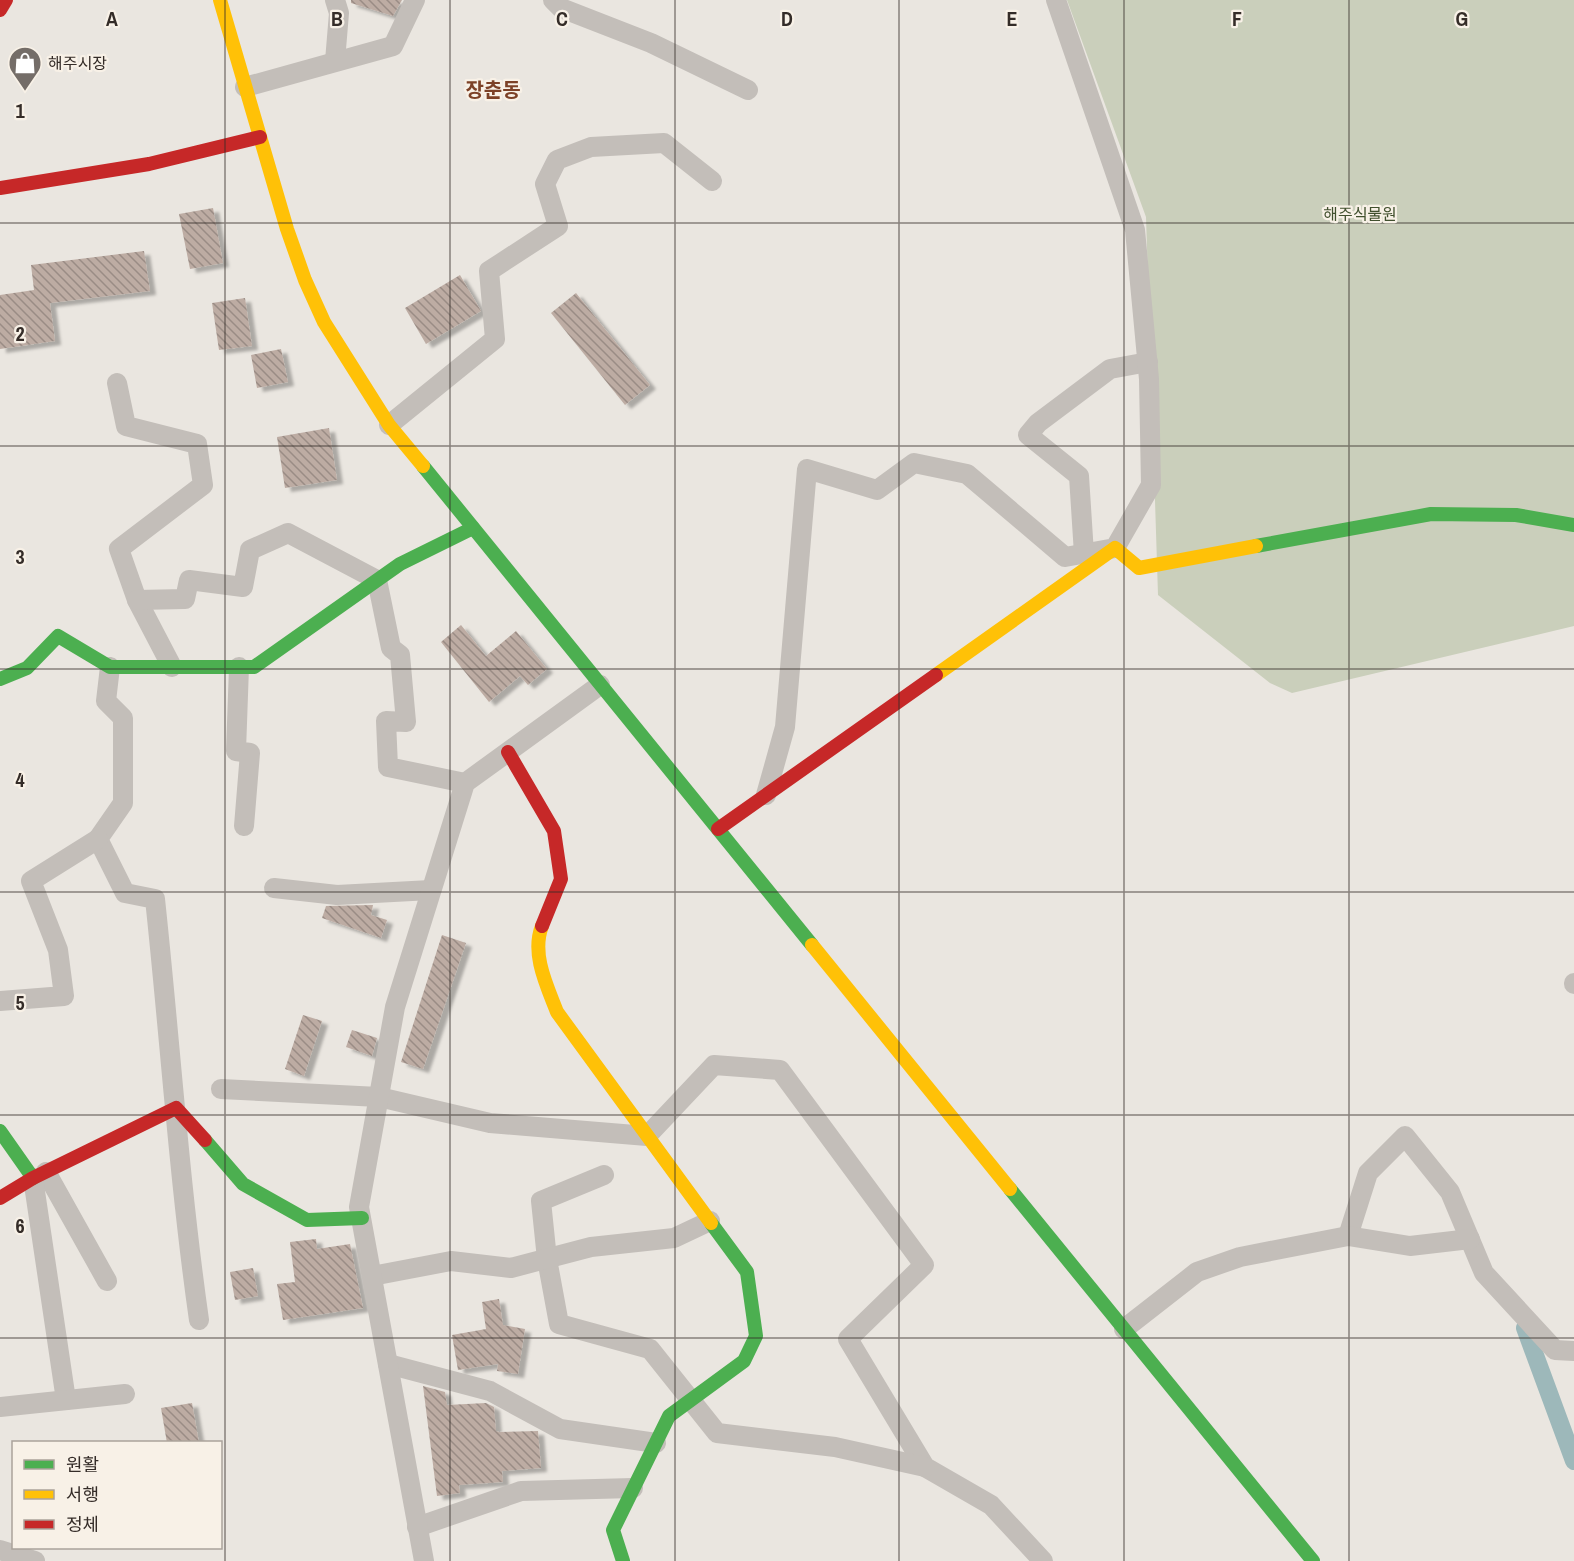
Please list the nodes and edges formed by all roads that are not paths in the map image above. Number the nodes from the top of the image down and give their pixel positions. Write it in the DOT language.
graph roads {
  1 [pos="6,0"];
  2 [pos="220,0"];
  3 [pos="335,0"];
  4 [pos="415,0"];
  5 [pos="553,0"];
  6 [pos="1056,0"];
  7 [pos="0,10"];
  8 [pos="335,61"];
  9 [pos="245,87"];
  10 [pos="748,90"];
  11 [pos="260,137"];
  12 [pos="712,181"];
  13 [pos="0,188"];
  14 [pos="1148,362"];
  15 [pos="117,383"];
  16 [pos="389,425"];
  17 [pos="1574,525"];
  18 [pos="473,528"];
  19 [pos="1115,548"];
  20 [pos="1084,554"];
  21 [pos="377,580"];
  22 [pos="137,600"];
  23 [pos="110,667"];
  24 [pos="172,667"];
  25 [pos="239,667"];
  26 [pos="0,679"];
  27 [pos="600,685"];
  28 [pos="508,752"];
  29 [pos="465,783"];
  30 [pos="766,795"];
  31 [pos="244,826"];
  32 [pos="718,829"];
  33 [pos="98,839"];
  34 [pos="274,888"];
  35 [pos="431,890"];
  36 [pos="0,1001"];
  37 [pos="221,1089"];
  38 [pos="379,1098"];
  39 [pos="176,1108"];
  40 [pos="0,1131"];
  41 [pos="647,1136"];
  42 [pos="40,1175"];
  43 [pos="604,1175"];
  44 [pos="0,1198"];
  45 [pos="362,1218"];
  46 [pos="710,1221"];
  47 [pos="1348,1236"];
  48 [pos="1470,1239"];
  49 [pos="547,1259"];
  50 [pos="372,1276"];
  51 [pos="106,1281"];
  52 [pos="199,1320"];
  53 [pos="1124,1329"];
  54 [pos="1574,1351"];
  55 [pos="388,1364"];
  56 [pos="125,1394"];
  57 [pos="66,1400"];
  58 [pos="691,1400"];
  59 [pos="0,1407"];
  60 [pos="656,1443"];
  61 [pos="925,1467"];
  62 [pos="633,1488"];
  63 [pos="417,1527"];
  64 [pos="0,1550"];
  65 [pos="34,1561"];
  66 [pos="424,1561"];
  67 [pos="623,1561"];
  68 [pos="1043,1561"];
  69 [pos="1313,1561"];
  1 -- 7 [label="street"];
  2 -- 9 [label="street"];
  3 -- 8 [label="street"];
  4 -- 8 [label="street"];
  5 -- 10 [label="street"];
  6 -- 14 [label="street"];
  8 -- 9 [label="street"];
  9 -- 11 [label="street"];
  11 -- 13 [label="street"];
  11 -- 16 [label="street"];
  12 -- 16 [label="street"];
  14 -- 19 [label="street"];
  14 -- 20 [label="street"];
  15 -- 22 [label="street"];
  16 -- 18 [label="street"];
  17 -- 19 [label="street"];
  18 -- 21 [label="street"];
  18 -- 27 [label="street"];
  19 -- 20 [label="street"];
  19 -- 30 [label="street"];
  20 -- 30 [label="street"];
  21 -- 22 [label="street"];
  21 -- 25 [label="street"];
  21 -- 29 [label="street"];
  22 -- 24 [label="street"];
  23 -- 24 [label="street"];
  23 -- 26 [label="street"];
  23 -- 33 [label="street"];
  24 -- 25 [label="street"];
  25 -- 31 [label="street"];
  27 -- 28 [label="street"];
  27 -- 32 [label="street"];
  28 -- 29 [label="street"];
  28 -- 41 [label="street"];
  29 -- 35 [label="street"];
  30 -- 32 [label="street"];
  32 -- 53 [label="street"];
  33 -- 36 [label="street"];
  33 -- 39 [label="street"];
  34 -- 35 [label="street"];
  35 -- 38 [label="street"];
  37 -- 38 [label="street"];
  38 -- 41 [label="street"];
  38 -- 45 [label="street"];
  39 -- 42 [label="street"];
  39 -- 45 [label="street"];
  39 -- 52 [label="street"];
  40 -- 42 [label="street"];
  41 -- 46 [label="street"];
  41 -- 61 [label="street"];
  42 -- 44 [label="street"];
  42 -- 51 [label="street"];
  42 -- 57 [label="street"];
  43 -- 49 [label="street"];
  45 -- 50 [label="street"];
  46 -- 49 [label="street"];
  46 -- 58 [label="street"];
  47 -- 48 [label="street"];
  47 -- 48 [label="street"];
  47 -- 53 [label="street"];
  48 -- 54 [label="street"];
  49 -- 50 [label="street"];
  49 -- 58 [label="street"];
  50 -- 55 [label="street"];
  53 -- 69 [label="street"];
  55 -- 60 [label="street"];
  55 -- 63 [label="street"];
  56 -- 57 [label="street"];
  57 -- 59 [label="street"];
  58 -- 60 [label="street"];
  58 -- 61 [label="street"];
  60 -- 62 [label="street"];
  61 -- 68 [label="street"];
  62 -- 63 [label="street"];
  62 -- 67 [label="street"];
  63 -- 66 [label="street"];
  64 -- 65 [label="street"];
}
